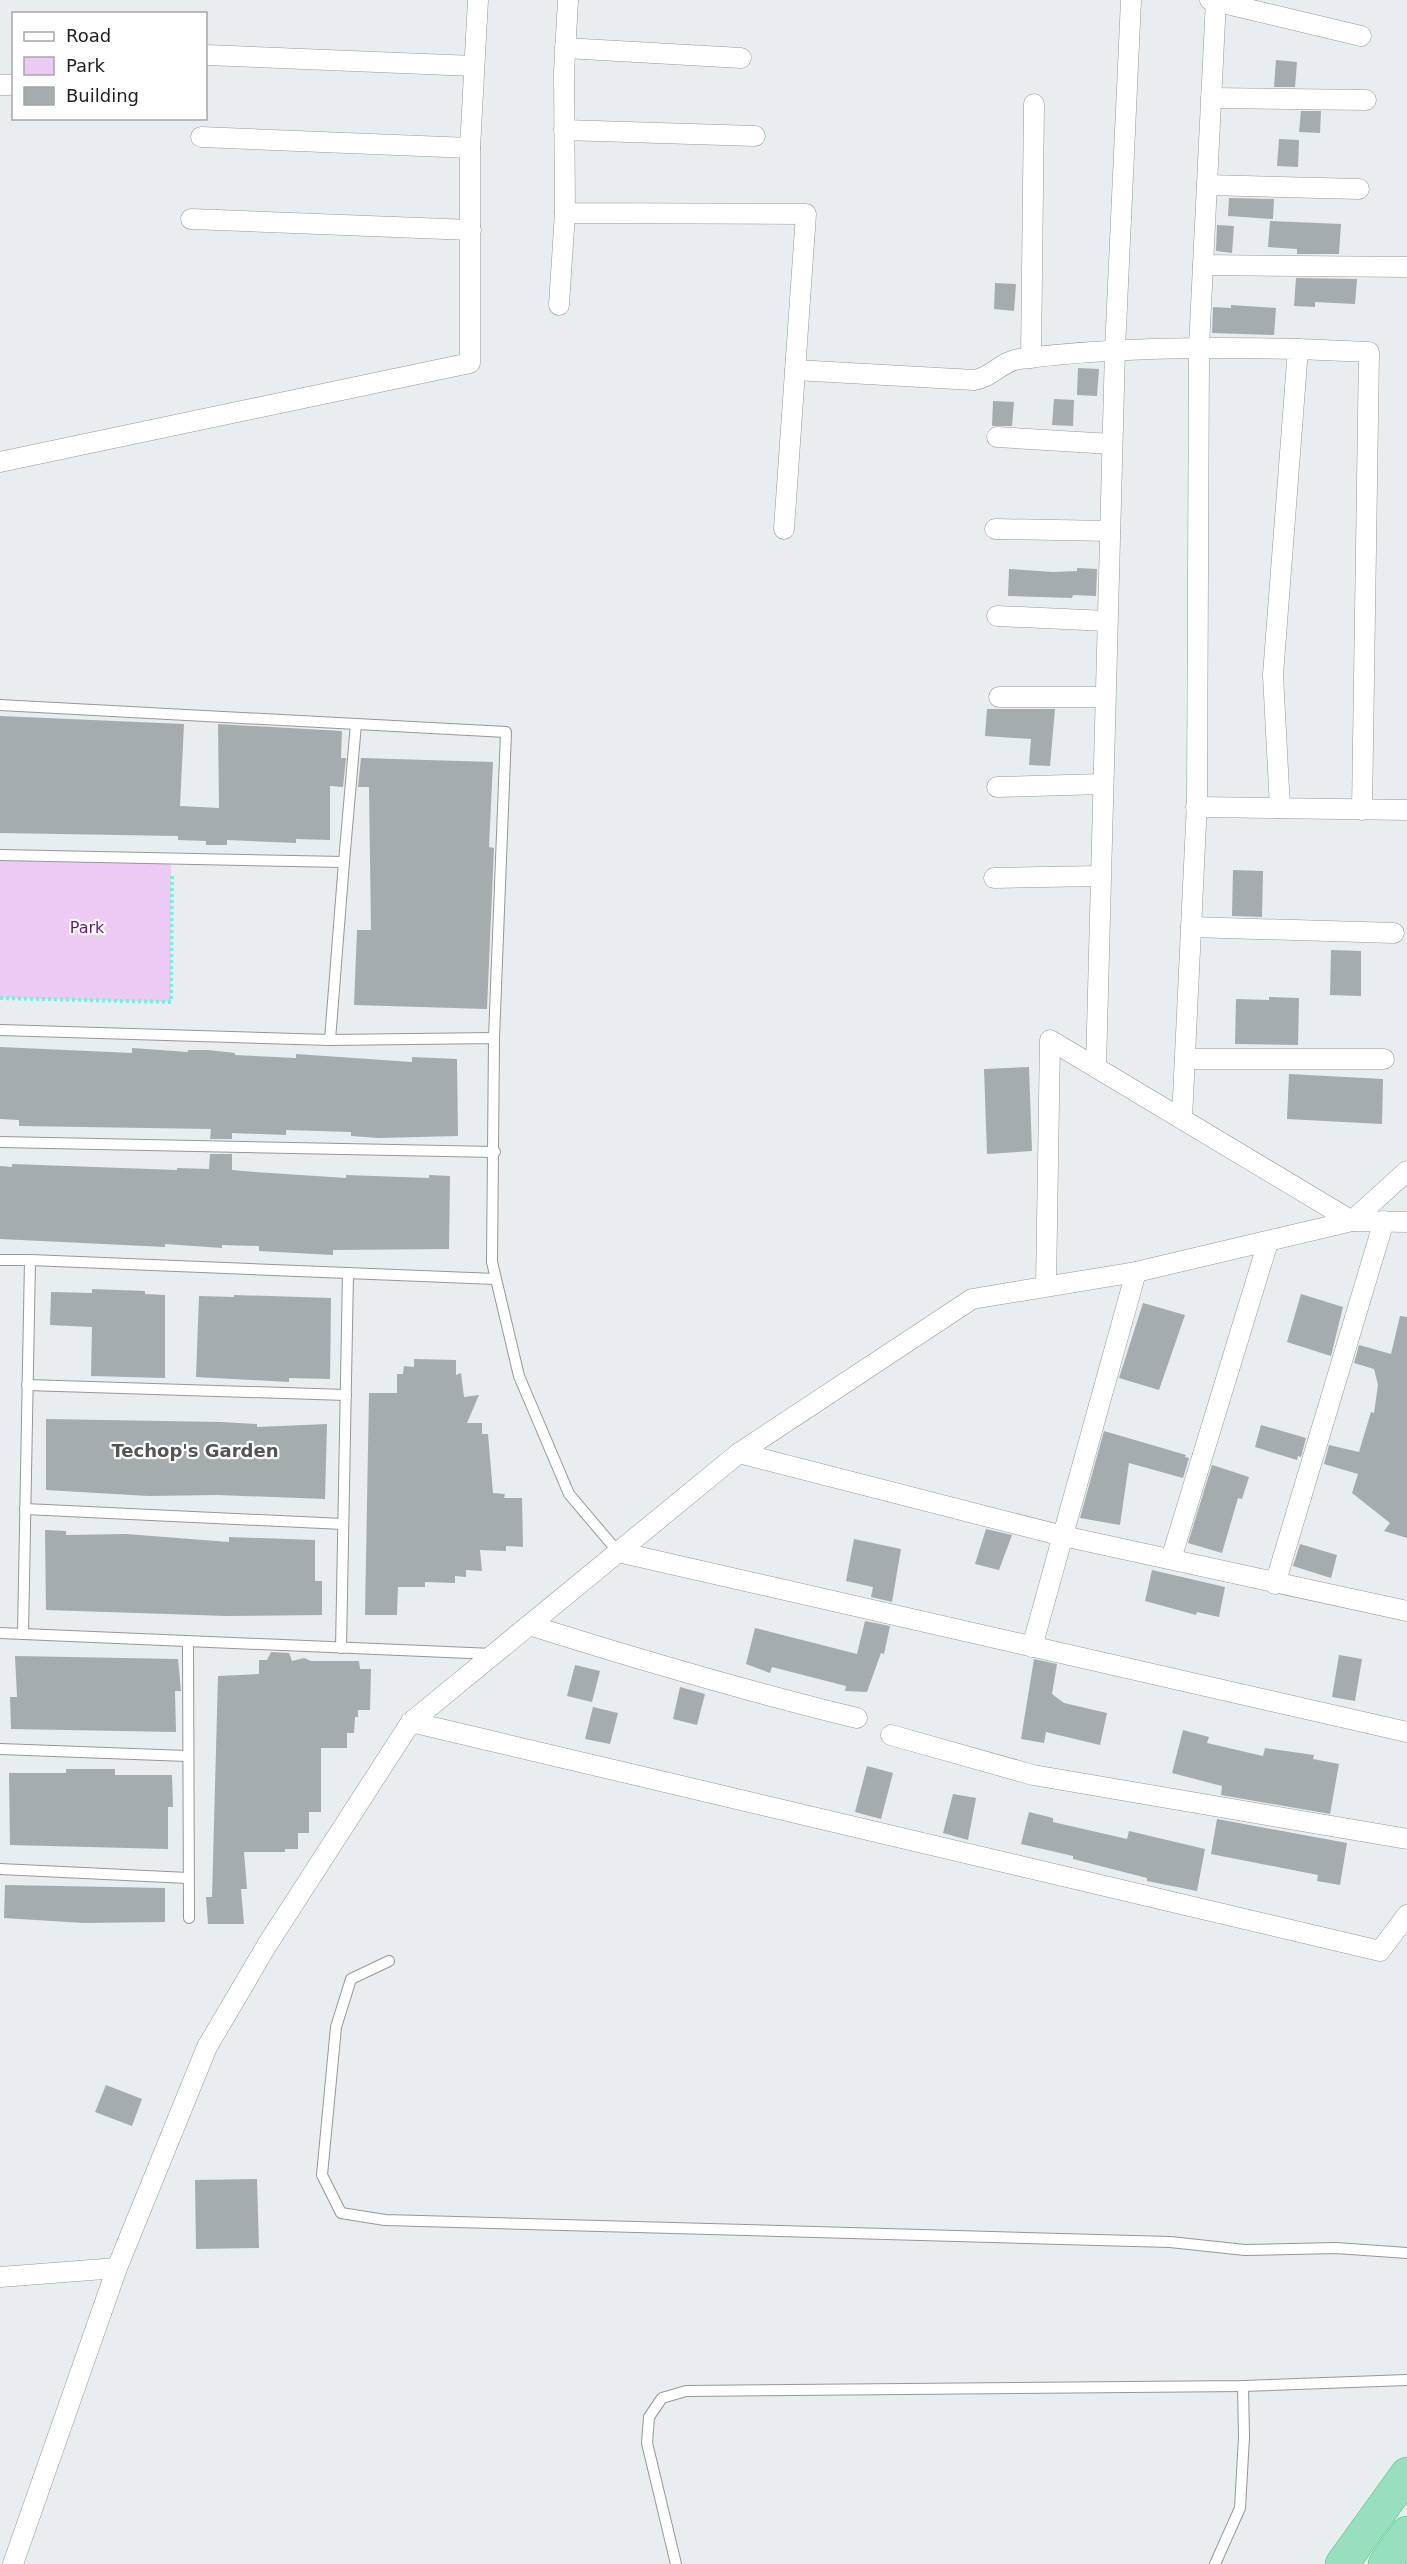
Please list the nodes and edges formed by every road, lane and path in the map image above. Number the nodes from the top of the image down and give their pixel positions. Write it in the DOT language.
graph roads {
  1 [pos="478,0"];
  2 [pos="568,0"];
  3 [pos="1131,0"];
  4 [pos="1214,0"];
  5 [pos="1361,36"];
  6 [pos="565,48"];
  7 [pos="207,55"];
  8 [pos="741,58"];
  9 [pos="474,66"];
  10 [pos="1211,98"];
  11 [pos="1366,100"];
  12 [pos="1034,104"];
  13 [pos="564,130"];
  14 [pos="755,136"];
  15 [pos="201,137"];
  16 [pos="470,148"];
  17 [pos="1207,185"];
  18 [pos="1359,189"];
  19 [pos="565,213"];
  20 [pos="191,219"];
  21 [pos="471,230"];
  22 [pos="1203,265"];
  23 [pos="1407,267"];
  24 [pos="559,306"];
  25 [pos="1199,347"];
  26 [pos="1298,349"];
  27 [pos="1114,350"];
  28 [pos="1031,358"];
  29 [pos="795,370"];
  30 [pos="997,437"];
  31 [pos="1112,444"];
  32 [pos="0,462"];
  33 [pos="784,529"];
  34 [pos="995,529"];
  35 [pos="1110,531"];
  36 [pos="997,616"];
  37 [pos="1107,621"];
  38 [pos="999,697"];
  39 [pos="1105,697"];
  40 [pos="0,705"];
  41 [pos="356,724"];
  42 [pos="1103,784"];
  43 [pos="997,787"];
  44 [pos="1196,807"];
  45 [pos="1280,808"];
  46 [pos="1362,810"];
  47 [pos="1407,810"];
  48 [pos="0,855"];
  49 [pos="344,862"];
  50 [pos="172,872"];
  51 [pos="1100,876"];
  52 [pos="994,878"];
  53 [pos="1191,927"];
  54 [pos="1394,933"];
  55 [pos="0,998"];
  56 [pos="0,1030"];
  57 [pos="494,1038"];
  58 [pos="330,1040"];
  59 [pos="1185,1059"];
  60 [pos="1384,1059"];
  61 [pos="1096,1067"];
  62 [pos="1182,1119"];
  63 [pos="0,1142"];
  64 [pos="495,1152"];
  65 [pos="1407,1171"];
  66 [pos="1352,1221"];
  67 [pos="1384,1221"];
  68 [pos="1407,1222"];
  69 [pos="1268,1242"];
  70 [pos="0,1260"];
  71 [pos="30,1260"];
  72 [pos="1136,1272"];
  73 [pos="348,1273"];
  74 [pos="495,1279"];
  75 [pos="1046,1286"];
  76 [pos="27,1385"];
  77 [pos="346,1395"];
  78 [pos="740,1453"];
  79 [pos="25,1509"];
  80 [pos="343,1524"];
  81 [pos="1063,1536"];
  82 [pos="618,1552"];
  83 [pos="1171,1559"];
  84 [pos="1275,1584"];
  85 [pos="1407,1611"];
  86 [pos="529,1625"];
  87 [pos="0,1633"];
  88 [pos="23,1634"];
  89 [pos="188,1641"];
  90 [pos="1032,1647"];
  91 [pos="341,1648"];
  92 [pos="494,1654"];
  93 [pos="857,1718"];
  94 [pos="411,1722"];
  95 [pos="1407,1732"];
  96 [pos="891,1735"];
  97 [pos="0,1749"];
  98 [pos="187,1756"];
  99 [pos="1407,1839"];
  100 [pos="0,1869"];
  101 [pos="188,1878"];
  102 [pos="1407,1915"];
  103 [pos="189,1918"];
  104 [pos="389,1961"];
  105 [pos="1407,2253"];
  106 [pos="117,2268"];
  107 [pos="0,2277"];
  108 [pos="1407,2380"];
  109 [pos="1243,2386"];
  110 [pos="1407,2474"];
  111 [pos="1407,2534"];
  112 [pos="13,2564"];
  113 [pos="676,2564"];
  114 [pos="1215,2564"];
  115 [pos="1342,2564"];
  116 [pos="1385,2564"];
  1 -- 9 [label="street"];
  2 -- 6 [label="street"];
  3 -- 27 [label="street"];
  4 -- 5 [label="street"];
  4 -- 10 [label="street"];
  6 -- 8 [label="street"];
  6 -- 13 [label="street"];
  7 -- 9 [label="street"];
  9 -- 16 [label="street"];
  10 -- 11 [label="street"];
  10 -- 17 [label="street"];
  12 -- 28 [label="street"];
  13 -- 14 [label="street"];
  13 -- 19 [label="street"];
  15 -- 16 [label="street"];
  16 -- 21 [label="street"];
  17 -- 18 [label="street"];
  17 -- 22 [label="street"];
  19 -- 24 [label="street"];
  19 -- 29 [label="street"];
  20 -- 21 [label="street"];
  21 -- 32 [label="street"];
  22 -- 23 [label="street"];
  22 -- 25 [label="street"];
  25 -- 26 [label="street"];
  25 -- 27 [label="street"];
  25 -- 44 [label="street"];
  26 -- 45 [label="street"];
  26 -- 46 [label="street"];
  27 -- 28 [label="street"];
  27 -- 31 [label="street"];
  28 -- 29 [label="street"];
  29 -- 33 [label="street"];
  30 -- 31 [label="street"];
  31 -- 35 [label="street"];
  34 -- 35 [label="street"];
  35 -- 37 [label="street"];
  36 -- 37 [label="street"];
  37 -- 39 [label="street"];
  38 -- 39 [label="street"];
  39 -- 42 [label="street"];
  40 -- 41 [label="lane"];
  41 -- 49 [label="lane"];
  41 -- 57 [label="lane"];
  42 -- 43 [label="street"];
  42 -- 51 [label="street"];
  44 -- 45 [label="street"];
  44 -- 53 [label="street"];
  45 -- 46 [label="street"];
  46 -- 47 [label="street"];
  48 -- 49 [label="lane"];
  49 -- 58 [label="lane"];
  50 -- 55 [label="path"];
  51 -- 52 [label="street"];
  51 -- 61 [label="street"];
  53 -- 54 [label="street"];
  53 -- 59 [label="street"];
  56 -- 58 [label="lane"];
  57 -- 58 [label="lane"];
  57 -- 64 [label="lane"];
  59 -- 60 [label="street"];
  59 -- 62 [label="street"];
  61 -- 62 [label="street"];
  61 -- 75 [label="street"];
  62 -- 66 [label="street"];
  63 -- 64 [label="lane"];
  64 -- 74 [label="lane"];
  65 -- 66 [label="street"];
  66 -- 67 [label="street"];
  66 -- 69 [label="street"];
  67 -- 68 [label="street"];
  67 -- 84 [label="street"];
  69 -- 72 [label="street"];
  69 -- 83 [label="street"];
  70 -- 71 [label="lane"];
  71 -- 73 [label="lane"];
  71 -- 76 [label="lane"];
  72 -- 75 [label="street"];
  72 -- 81 [label="street"];
  73 -- 74 [label="lane"];
  73 -- 77 [label="lane"];
  74 -- 82 [label="lane"];
  75 -- 78 [label="street"];
  76 -- 77 [label="lane"];
  76 -- 79 [label="lane"];
  77 -- 80 [label="lane"];
  78 -- 81 [label="street"];
  78 -- 82 [label="street"];
  79 -- 80 [label="lane"];
  79 -- 88 [label="lane"];
  80 -- 91 [label="lane"];
  81 -- 83 [label="street"];
  81 -- 90 [label="street"];
  82 -- 86 [label="street"];
  82 -- 90 [label="street"];
  83 -- 84 [label="street"];
  84 -- 85 [label="street"];
  86 -- 92 [label="street"];
  86 -- 93 [label="street"];
  87 -- 88 [label="lane"];
  88 -- 89 [label="lane"];
  89 -- 91 [label="lane"];
  89 -- 98 [label="lane"];
  90 -- 95 [label="street"];
  91 -- 92 [label="lane"];
  92 -- 94 [label="street"];
  94 -- 102 [label="street"];
  94 -- 106 [label="street"];
  96 -- 99 [label="street"];
  97 -- 98 [label="lane"];
  98 -- 101 [label="lane"];
  100 -- 101 [label="lane"];
  101 -- 103 [label="lane"];
  104 -- 105 [label="lane"];
  106 -- 107 [label="street"];
  106 -- 112 [label="street"];
  108 -- 109 [label="lane"];
  109 -- 113 [label="lane"];
  109 -- 114 [label="lane"];
  110 -- 115 [label="highway"];
  111 -- 116 [label="highway"];
}
